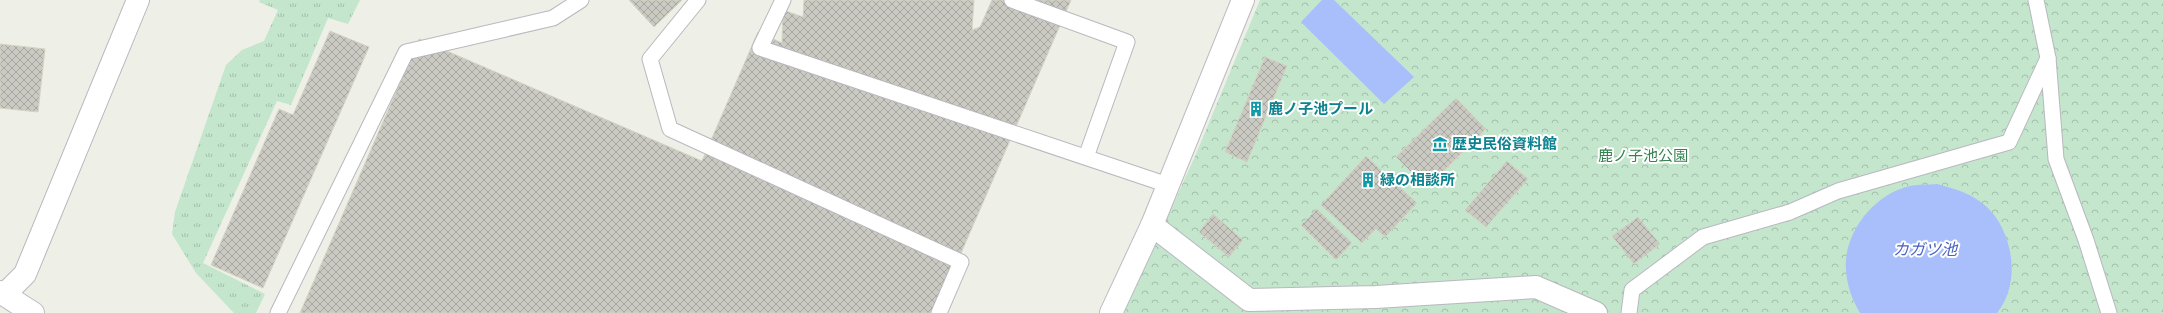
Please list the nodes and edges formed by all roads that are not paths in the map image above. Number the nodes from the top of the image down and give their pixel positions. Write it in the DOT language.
graph roads {
  1 [pos="138,0"];
  2 [pos="581,0"];
  3 [pos="698,0"];
  4 [pos="783,0"];
  5 [pos="1012,0"];
  6 [pos="1243,0"];
  7 [pos="2036,0"];
  8 [pos="2048,58"];
  9 [pos="1086,158"];
  10 [pos="1168,185"];
  11 [pos="1152,225"];
  12 [pos="3,293"];
  13 [pos="33,313"];
  14 [pos="278,313"];
  15 [pos="939,313"];
  16 [pos="1111,313"];
  17 [pos="1596,313"];
  18 [pos="1629,313"];
  19 [pos="2109,313"];
  1 -- 12 [label="street"];
  2 -- 14 [label="lane"];
  3 -- 15 [label="lane"];
  4 -- 9 [label="lane"];
  5 -- 9 [label="lane"];
  6 -- 10 [label="street"];
  7 -- 8 [label="lane"];
  8 -- 18 [label="lane"];
  8 -- 19 [label="lane"];
  9 -- 10 [label="lane"];
  10 -- 11 [label="street"];
  11 -- 16 [label="street"];
  11 -- 17 [label="street"];
  12 -- 13 [label="street"];
}
